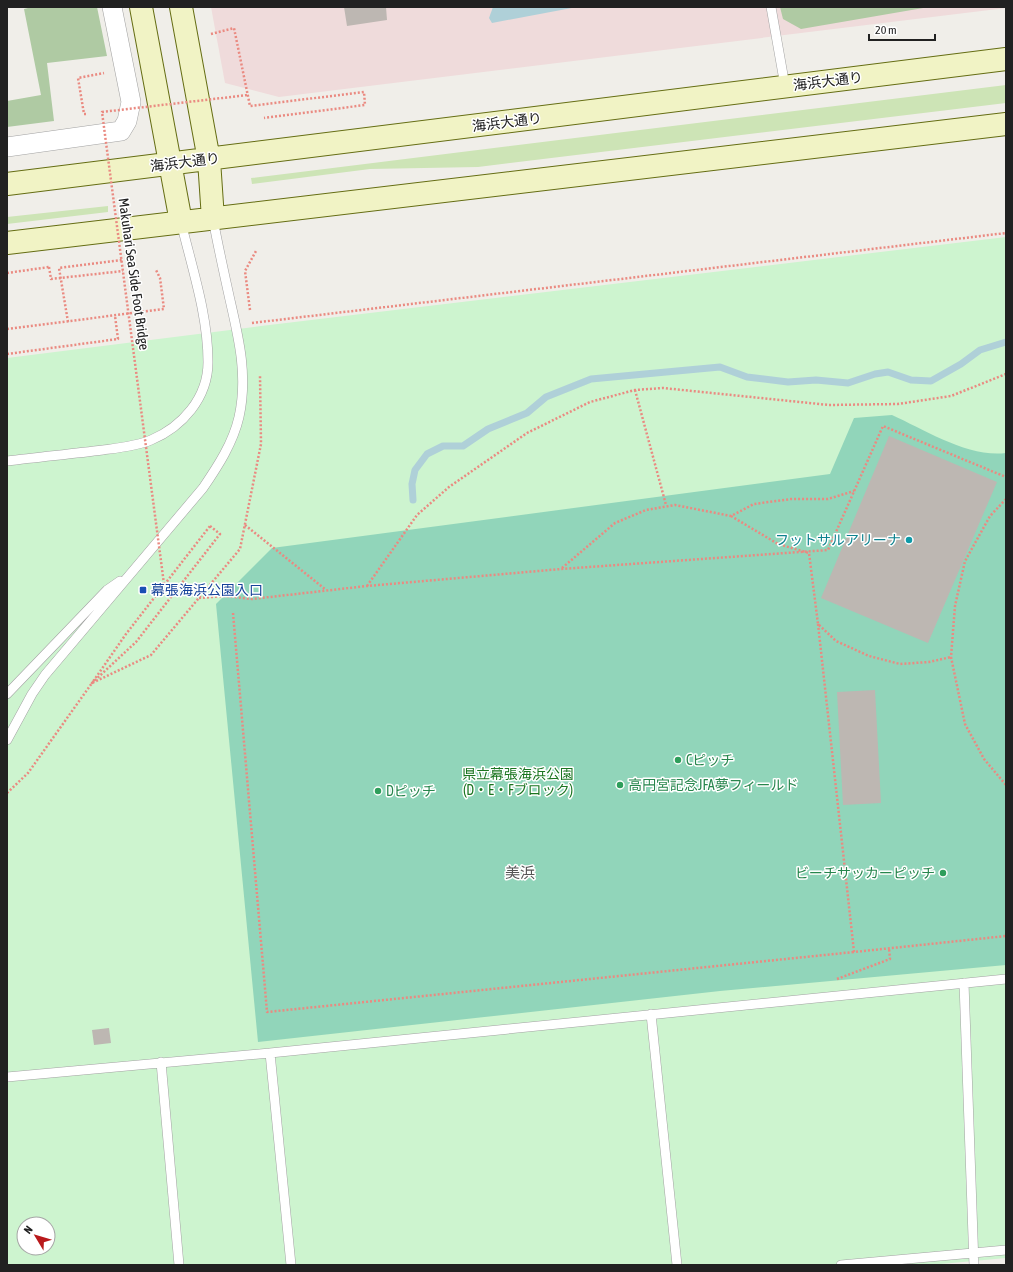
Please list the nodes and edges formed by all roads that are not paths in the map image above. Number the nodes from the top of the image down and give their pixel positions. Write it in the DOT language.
graph roads {
  1 [pos="112,7"];
  2 [pos="141,7"];
  3 [pos="181,7"];
  4 [pos="771,7"];
  5 [pos="1006,59"];
  6 [pos="785,87"];
  7 [pos="1006,124"];
  8 [pos="7,147"];
  9 [pos="209,160"];
  10 [pos="170,164"];
  11 [pos="7,184"];
  12 [pos="213,219"];
  13 [pos="181,222"];
  14 [pos="7,243"];
  15 [pos="7,461"];
  16 [pos="130,575"];
  17 [pos="22,679"];
  18 [pos="7,684"];
  19 [pos="7,694"];
  20 [pos="7,740"];
  21 [pos="1006,979"];
  22 [pos="964,983"];
  23 [pos="651,1014"];
  24 [pos="270,1053"];
  25 [pos="162,1062"];
  26 [pos="7,1077"];
  27 [pos="1006,1250"];
  28 [pos="973,1253"];
  29 [pos="179,1265"];
  30 [pos="291,1265"];
  31 [pos="677,1265"];
  32 [pos="842,1265"];
  33 [pos="974,1265"];
  1 -- 8 [label="street"];
  2 -- 10 [label="street"];
  3 -- 9 [label="street"];
  4 -- 6 [label="lane"];
  5 -- 6 [label="street, 海浜大通り"];
  6 -- 9 [label="street, 海浜大通り"];
  7 -- 12 [label="street"];
  9 -- 10 [label="street, 海浜大通り"];
  9 -- 12 [label="street"];
  10 -- 11 [label="street, 海浜大通り"];
  10 -- 13 [label="street"];
  12 -- 13 [label="street"];
  12 -- 16 [label="lane"];
  13 -- 14 [label="street"];
  13 -- 15 [label="lane"];
  16 -- 17 [label="lane"];
  16 -- 20 [label="lane"];
  17 -- 18 [label="lane"];
  17 -- 19 [label="lane"];
  21 -- 22 [label="lane"];
  22 -- 23 [label="lane"];
  22 -- 28 [label="lane"];
  23 -- 24 [label="lane"];
  23 -- 31 [label="lane"];
  24 -- 25 [label="lane"];
  24 -- 30 [label="lane"];
  25 -- 26 [label="lane"];
  25 -- 29 [label="lane"];
  27 -- 28 [label="lane"];
  28 -- 32 [label="lane"];
  28 -- 33 [label="lane"];
}
